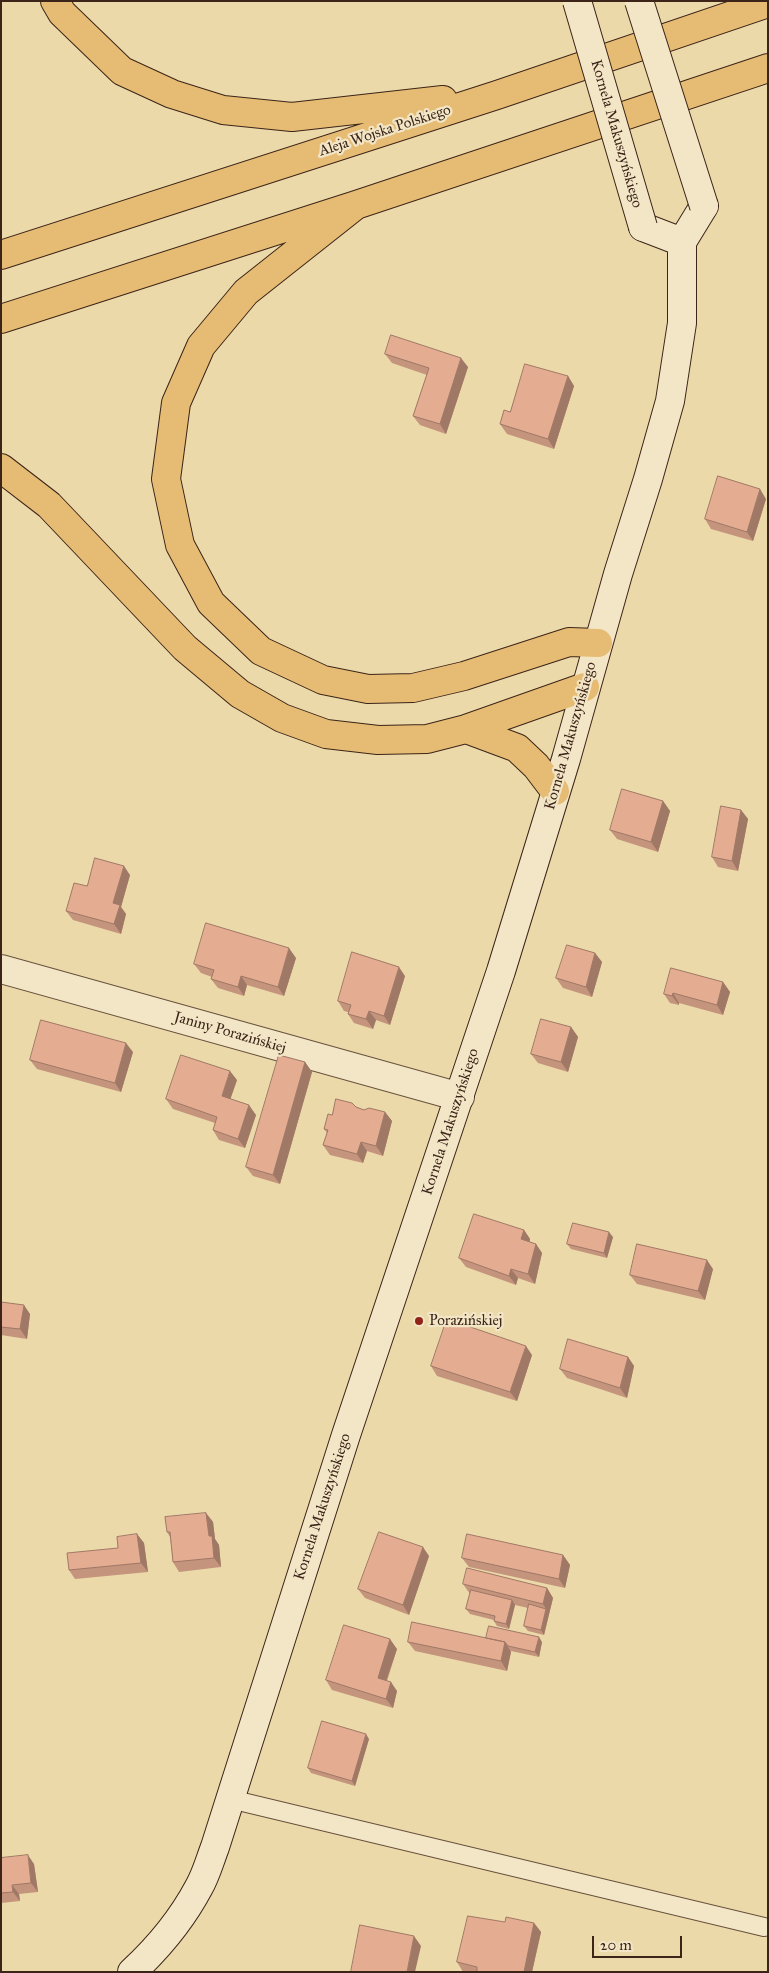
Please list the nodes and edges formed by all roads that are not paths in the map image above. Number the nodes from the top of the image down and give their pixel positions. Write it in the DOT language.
graph roads {
  1 [pos="55,1"];
  2 [pos="577,1"];
  3 [pos="639,1"];
  4 [pos="768,3"];
  5 [pos="768,68"];
  6 [pos="497,94"];
  7 [pos="356,205"];
  8 [pos="682,242"];
  9 [pos="1,255"];
  10 [pos="1,319"];
  11 [pos="1,468"];
  12 [pos="598,643"];
  13 [pos="585,687"];
  14 [pos="466,729"];
  15 [pos="555,791"];
  16 [pos="1,969"];
  17 [pos="460,1097"];
  18 [pos="230,1799"];
  19 [pos="764,1927"];
  20 [pos="132,1972"];
  1 -- 6 [label="main road"];
  2 -- 8 [label="street, Kornela Makuszyńskiego, bridge"];
  3 -- 8 [label="street, bridge"];
  4 -- 6 [label="main road, Aleja Wojska Polskiego"];
  5 -- 7 [label="main road"];
  6 -- 9 [label="main road, Aleja Wojska Polskiego"];
  7 -- 10 [label="main road"];
  7 -- 12 [label="main road"];
  8 -- 12 [label="street, Kornela Makuszyńskiego"];
  11 -- 14 [label="main road"];
  12 -- 13 [label="street, Kornela Makuszyńskiego"];
  13 -- 14 [label="main road"];
  13 -- 15 [label="street, Kornela Makuszyńskiego"];
  14 -- 15 [label="main road"];
  15 -- 17 [label="street, Kornela Makuszyńskiego"];
  16 -- 17 [label="street, Janiny Porazińskiej"];
  17 -- 18 [label="street, Kornela Makuszyńskiego"];
  18 -- 19 [label="lane"];
  18 -- 20 [label="street, Kornela Makuszyńskiego"];
}
